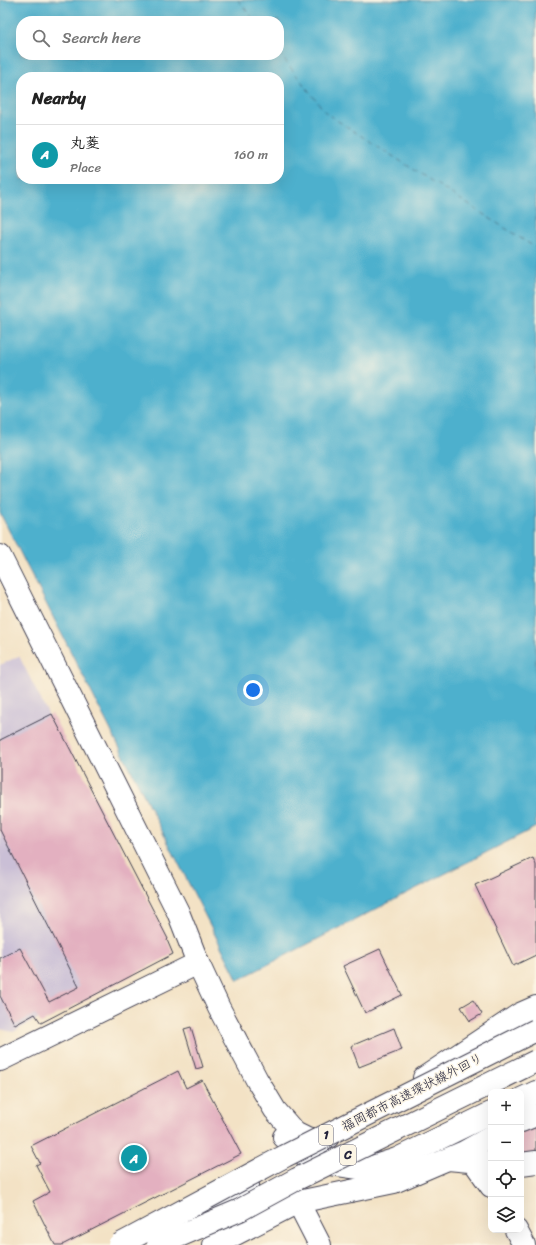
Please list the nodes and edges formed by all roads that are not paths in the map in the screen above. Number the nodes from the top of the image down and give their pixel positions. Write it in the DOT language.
graph roads {
  1 [pos="0,556"];
  2 [pos="198,963"];
  3 [pos="536,1007"];
  4 [pos="219,1008"];
  5 [pos="536,1030"];
  6 [pos="2,1055"];
  7 [pos="536,1061"];
  8 [pos="536,1092"];
  9 [pos="524,1098"];
  10 [pos="488,1115"];
  11 [pos="536,1116"];
  12 [pos="524,1120"];
  13 [pos="488,1139"];
  14 [pos="285,1156"];
  15 [pos="447,1159"];
  16 [pos="482,1162"];
  17 [pos="536,1162"];
  18 [pos="524,1164"];
  19 [pos="488,1178"];
  20 [pos="298,1202"];
  21 [pos="518,1233"];
  22 [pos="119,1245"];
  23 [pos="157,1245"];
  24 [pos="214,1245"];
  25 [pos="320,1245"];
  26 [pos="524,1245"];
  1 -- 2 [label="main road"];
  2 -- 4 [label="main road"];
  2 -- 6 [label="main road"];
  3 -- 4 [label="main road"];
  4 -- 10 [label="main road"];
  5 -- 14 [label="main road, 福岡都市高速環状線外回り / 1, bridge"];
  7 -- 23 [label="main road, C, bridge"];
  8 -- 9 [label="main road"];
  11 -- 12 [label="main road"];
  13 -- 15 [label="main road"];
  14 -- 22 [label="main road, 福岡都市高速環状線外回り / 1, bridge"];
  14 -- 23 [label="main road, bridge"];
  15 -- 16 [label="main road"];
  15 -- 20 [label="main road"];
  16 -- 19 [label="main road"];
  17 -- 18 [label="main road"];
  20 -- 24 [label="main road"];
  20 -- 25 [label="main road"];
  21 -- 26 [label="main road"];
}
